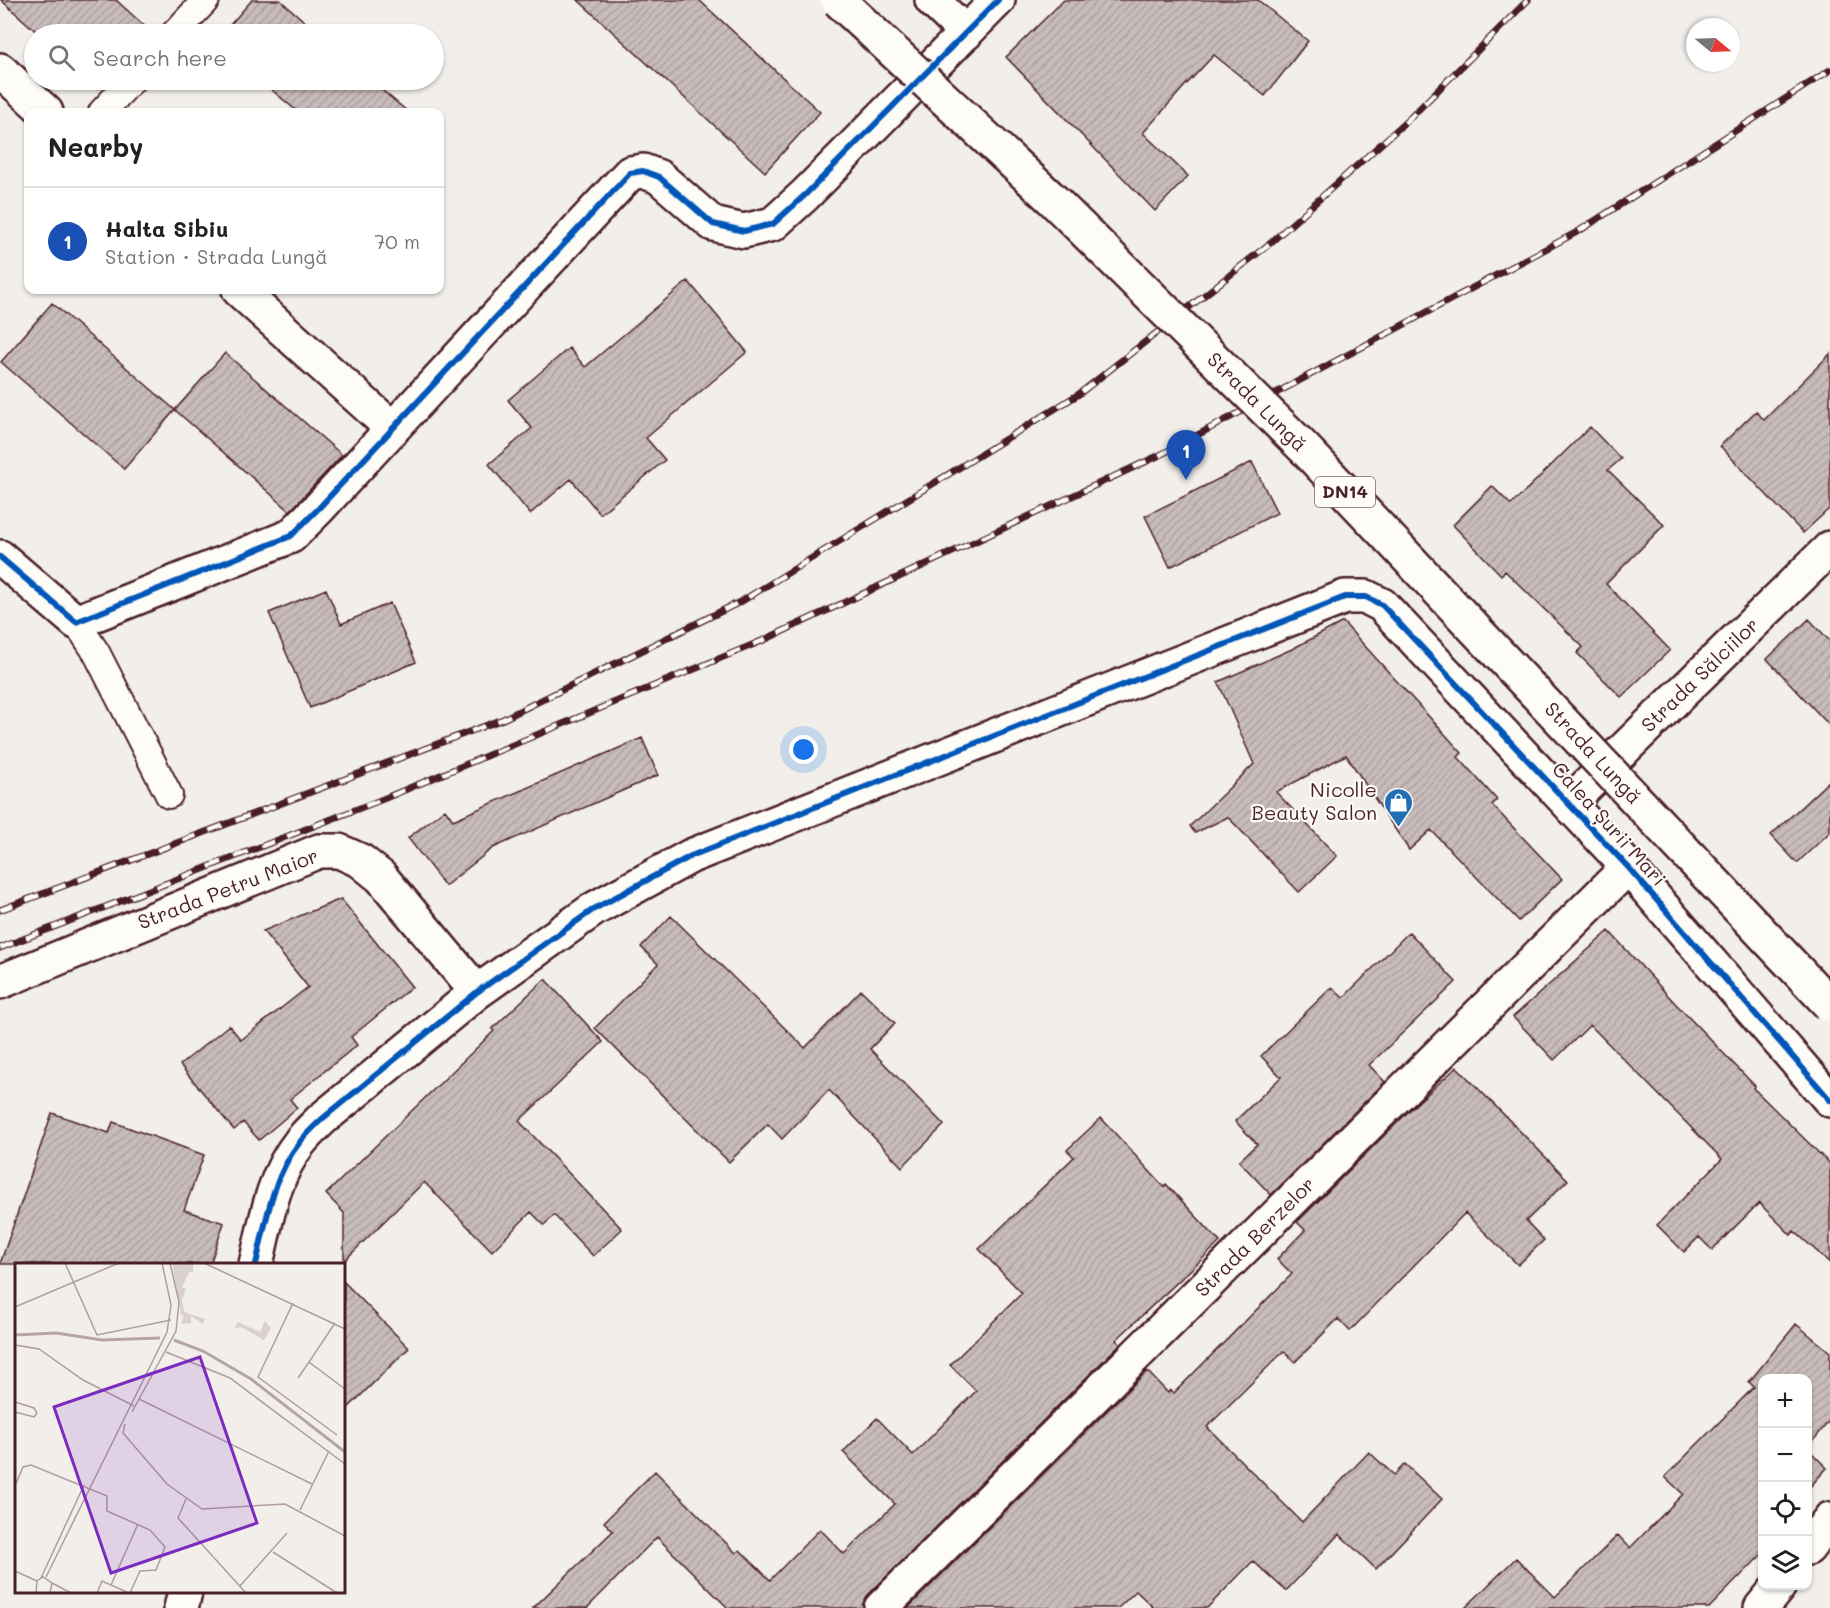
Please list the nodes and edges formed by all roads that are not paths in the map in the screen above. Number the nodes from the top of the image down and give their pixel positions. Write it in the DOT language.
graph roads {
  1 [pos="206,0"];
  2 [pos="838,0"];
  3 [pos="932,0"];
  4 [pos="998,0"];
  5 [pos="183,24"];
  6 [pos="966,33"];
  7 [pos="0,70"];
  8 [pos="123,90"];
  9 [pos="42,108"];
  10 [pos="106,108"];
  11 [pos="244,294"];
  12 [pos="393,429"];
  13 [pos="1830,548"];
  14 [pos="0,557"];
  15 [pos="76,622"];
  16 [pos="169,795"];
  17 [pos="1569,803"];
  18 [pos="1628,867"];
  19 [pos="0,982"];
  20 [pos="477,992"];
  21 [pos="1830,1005"];
  22 [pos="1830,1100"];
  23 [pos="256,1263"];
  24 [pos="1830,1519"];
  25 [pos="1812,1543"];
  26 [pos="1776,1590"];
  27 [pos="185,1593"];
  28 [pos="181,1608"];
  29 [pos="881,1608"];
  30 [pos="1761,1608"];
  1 -- 5 [label="lane"];
  2 -- 21 [label="street, Strada Lungă / DN14, bridge"];
  3 -- 6 [label="street"];
  4 -- 6 [label="street"];
  6 -- 12 [label="street"];
  7 -- 9 [label="street"];
  8 -- 10 [label="lane"];
  11 -- 12 [label="street"];
  12 -- 15 [label="street"];
  13 -- 17 [label="street, Strada Sălciilor"];
  14 -- 15 [label="street"];
  15 -- 16 [label="lane"];
  17 -- 18 [label="street, Calea Șurii Mari"];
  17 -- 20 [label="street, Calea Șurii Mari"];
  18 -- 22 [label="street, Calea Șurii Mari"];
  18 -- 29 [label="street, Strada Berzelor"];
  19 -- 20 [label="street, Strada Petru Maior"];
  20 -- 23 [label="street"];
  24 -- 25 [label="street"];
  26 -- 30 [label="street"];
  27 -- 28 [label="street"];
}
